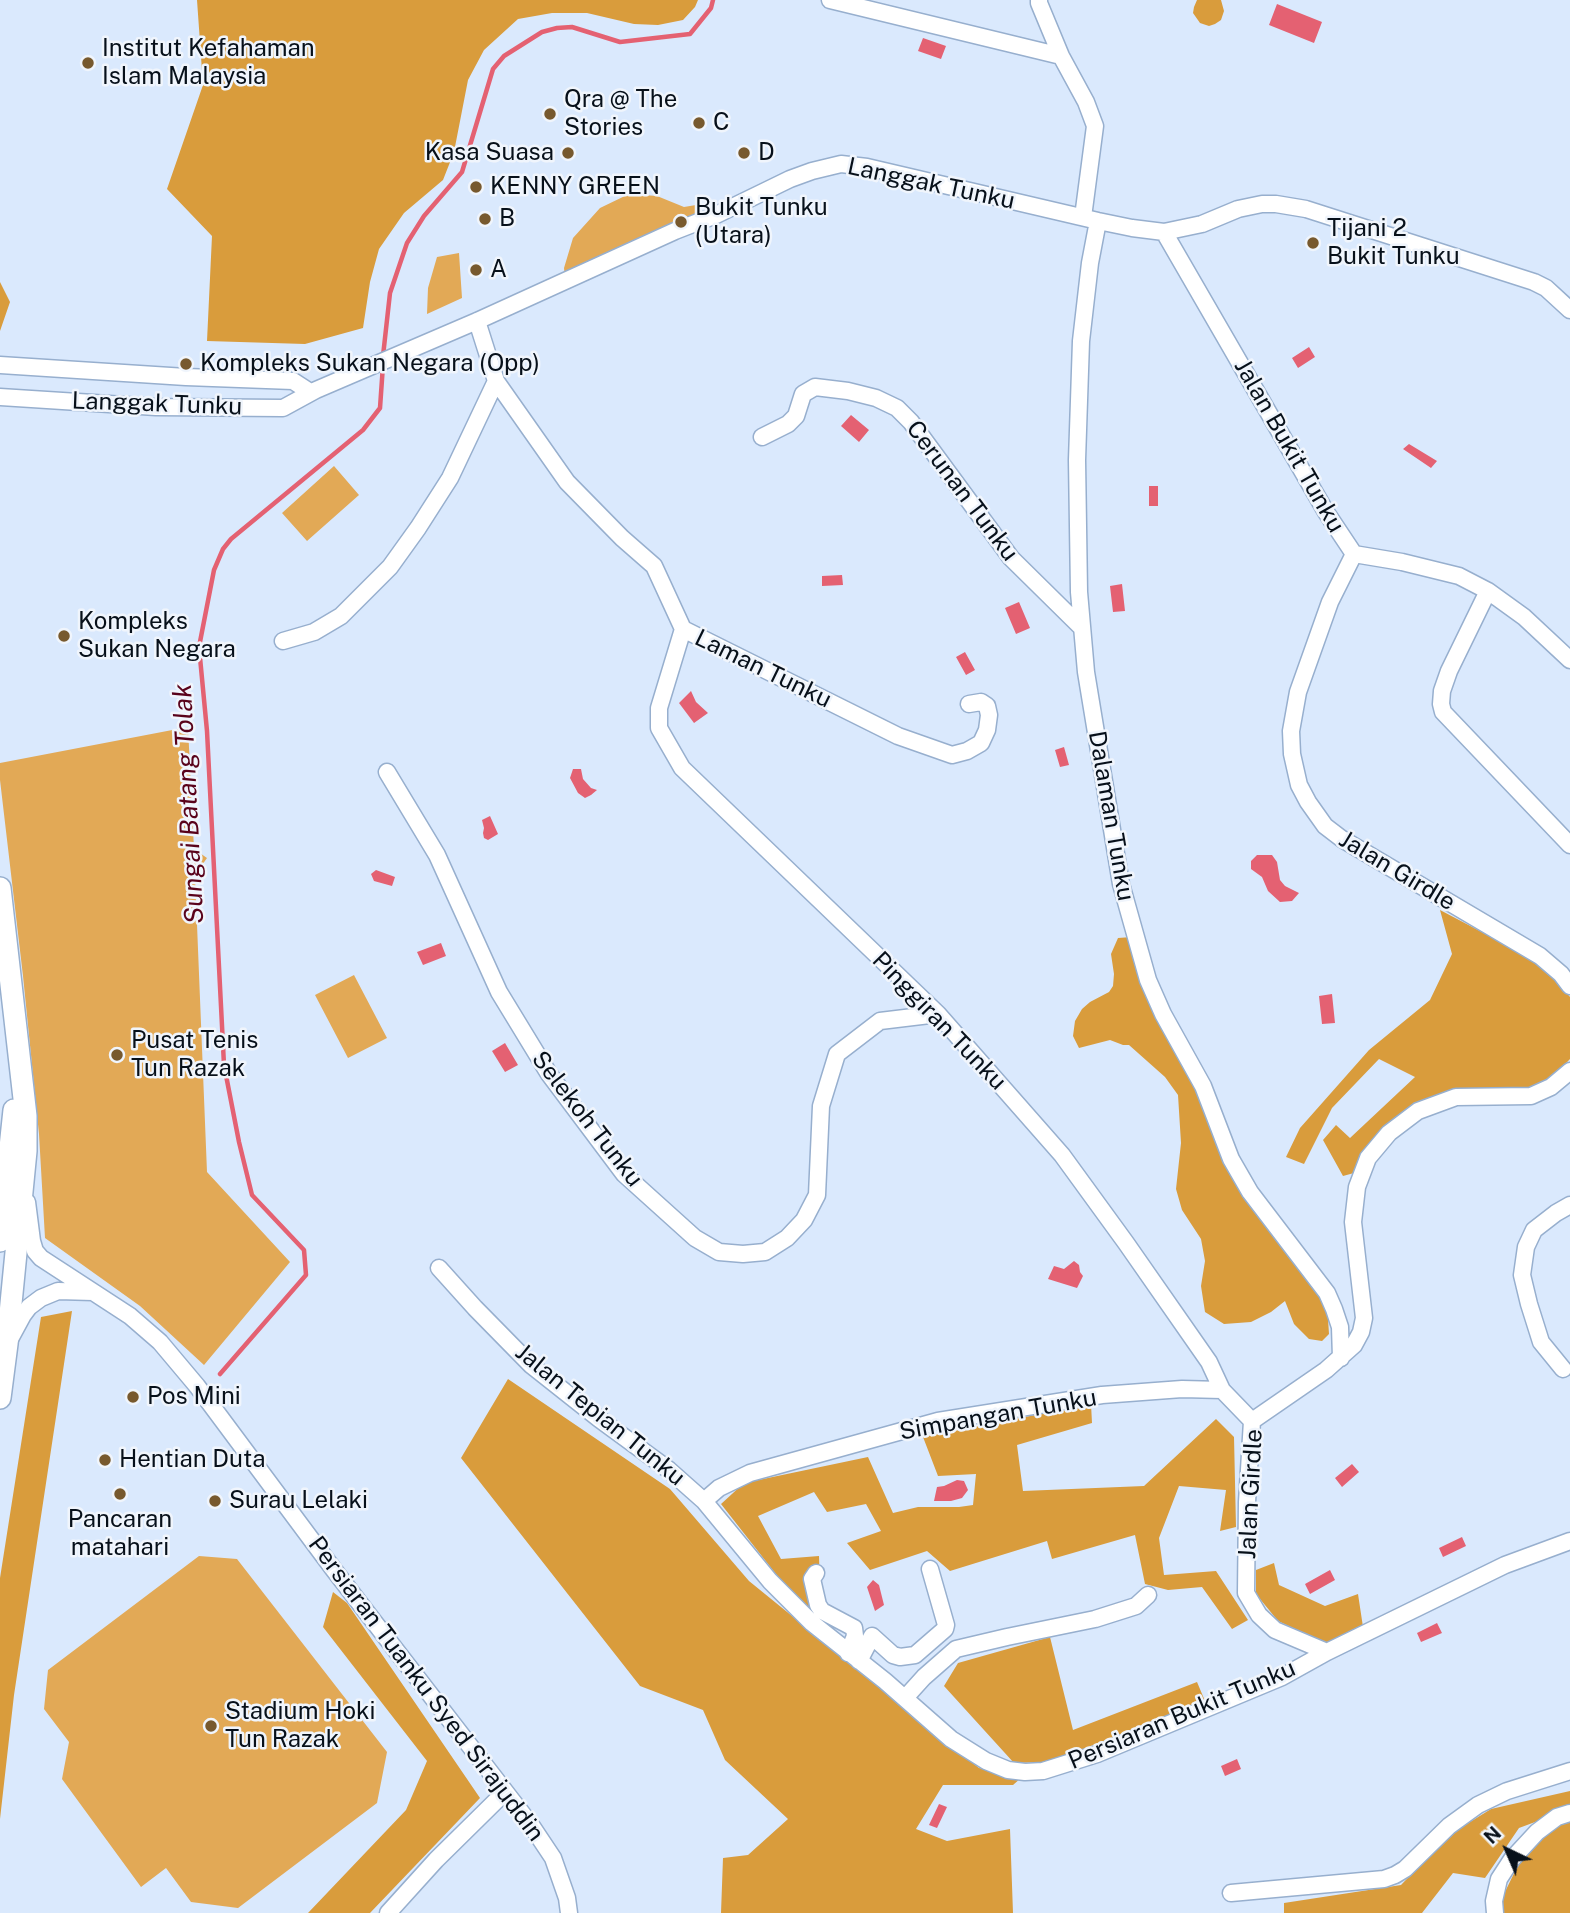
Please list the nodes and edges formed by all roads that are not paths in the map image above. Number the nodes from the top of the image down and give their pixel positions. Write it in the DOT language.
graph roads {
  1 [pos="830,0"];
  2 [pos="1039,0"];
  3 [pos="1061,56"];
  4 [pos="1090,219"];
  5 [pos="1164,232"];
  6 [pos="1570,310"];
  7 [pos="477,321"];
  8 [pos="0,365"];
  9 [pos="496,381"];
  10 [pos="310,392"];
  11 [pos="0,397"];
  12 [pos="762,437"];
  13 [pos="1354,554"];
  14 [pos="1488,591"];
  15 [pos="1082,628"];
  16 [pos="683,629"];
  17 [pos="283,641"];
  18 [pos="1570,660"];
  19 [pos="969,704"];
  20 [pos="387,772"];
  21 [pos="1570,845"];
  22 [pos="0,888"];
  23 [pos="2,907"];
  24 [pos="1570,986"];
  25 [pos="937,1014"];
  26 [pos="1570,1071"];
  27 [pos="10,1182"];
  28 [pos="1570,1205"];
  29 [pos="0,1241"];
  30 [pos="439,1268"];
  31 [pos="93,1292"];
  32 [pos="8,1344"];
  33 [pos="1341,1358"];
  34 [pos="1563,1369"];
  35 [pos="1222,1390"];
  36 [pos="0,1398"];
  37 [pos="1252,1420"];
  38 [pos="704,1501"];
  39 [pos="1570,1541"];
  40 [pos="930,1569"];
  41 [pos="816,1573"];
  42 [pos="1148,1595"];
  43 [pos="854,1628"];
  44 [pos="872,1636"];
  45 [pos="1327,1652"];
  46 [pos="854,1657"];
  47 [pos="905,1698"];
  48 [pos="1570,1771"];
  49 [pos="505,1792"];
  50 [pos="1570,1813"];
  51 [pos="1231,1893"];
  52 [pos="388,1913"];
  53 [pos="569,1913"];
  54 [pos="1495,1913"];
  1 -- 3 [label="street"];
  2 -- 3 [label="street, Dalaman Tunku"];
  3 -- 4 [label="street, Dalaman Tunku"];
  4 -- 5 [label="street, Langgak Tunku"];
  4 -- 7 [label="street, Langgak Tunku"];
  4 -- 15 [label="street, Dalaman Tunku"];
  5 -- 6 [label="street, Langgak Tunku"];
  5 -- 13 [label="street, Jalan Bukit Tunku"];
  7 -- 9 [label="street, Laman Tunku"];
  7 -- 10 [label="street, Langgak Tunku"];
  8 -- 10 [label="street, Langgak Tunku"];
  9 -- 16 [label="street, Laman Tunku"];
  9 -- 17 [label="street"];
  10 -- 11 [label="street, Langgak Tunku"];
  12 -- 15 [label="street, Cerunan Tunku"];
  13 -- 14 [label="street, Jalan Bukit Tunku"];
  13 -- 24 [label="street, Jalan Girdle"];
  14 -- 18 [label="street, Jalan Bukit Tunku"];
  14 -- 21 [label="street"];
  15 -- 33 [label="street, Dalaman Tunku"];
  16 -- 19 [label="street, Laman Tunku"];
  16 -- 25 [label="street, Pinggiran Tunku"];
  20 -- 25 [label="street, Selekoh Tunku"];
  22 -- 23 [label="main road"];
  23 -- 27 [label="main road"];
  25 -- 35 [label="street, Pinggiran Tunku"];
  26 -- 33 [label="street, Jalan Girdle"];
  27 -- 29 [label="main road"];
  27 -- 31 [label="street, Persiaran Tuanku Syed Sirajuddin"];
  27 -- 32 [label="main road"];
  28 -- 34 [label="street"];
  30 -- 38 [label="street, Jalan Tepian Tunku"];
  31 -- 32 [label="street"];
  31 -- 49 [label="street, Persiaran Tuanku Syed Sirajuddin"];
  32 -- 36 [label="main road"];
  33 -- 37 [label="street, Jalan Girdle"];
  35 -- 37 [label="street, Pinggiran Tunku"];
  35 -- 38 [label="street, Simpangan Tunku"];
  37 -- 45 [label="street, Jalan Girdle"];
  38 -- 46 [label="street, Persiaran Bukit Tunku"];
  39 -- 45 [label="street, Persiaran Bukit Tunku"];
  40 -- 44 [label="street"];
  41 -- 43 [label="street"];
  42 -- 47 [label="street"];
  43 -- 44 [label="street"];
  43 -- 46 [label="street"];
  44 -- 46 [label="street"];
  45 -- 47 [label="street, Persiaran Bukit Tunku"];
  46 -- 47 [label="street, Persiaran Bukit Tunku"];
  48 -- 51 [label="street"];
  49 -- 52 [label="street"];
  49 -- 53 [label="street, Persiaran Tuanku Syed Sirajuddin"];
  50 -- 54 [label="street"];
}
